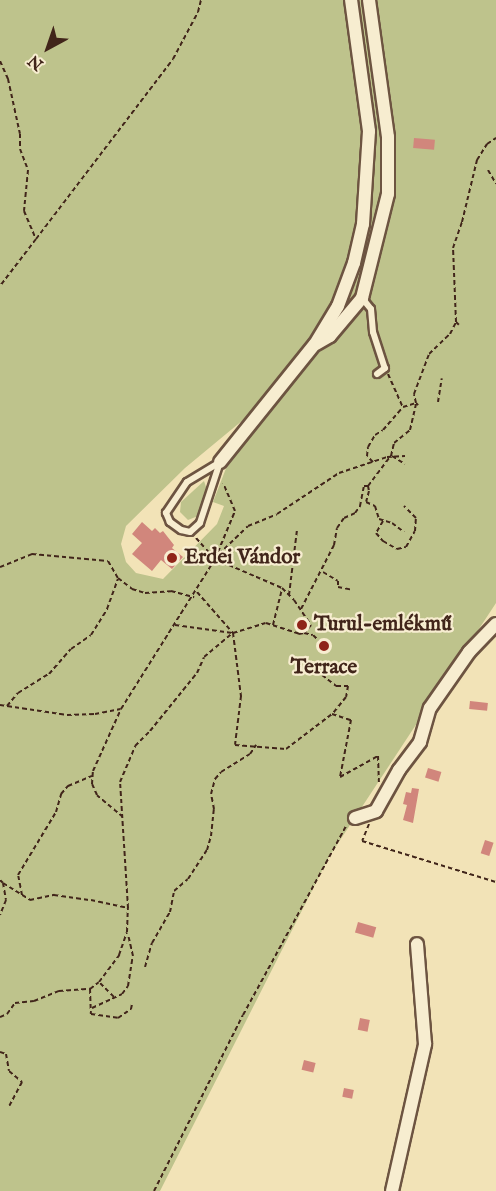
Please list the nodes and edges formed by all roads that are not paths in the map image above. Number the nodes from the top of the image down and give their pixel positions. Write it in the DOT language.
graph roads {
  1 [pos="351,0"];
  2 [pos="369,0"];
  3 [pos="362,298"];
  4 [pos="315,344"];
  5 [pos="377,374"];
  6 [pos="220,462"];
  7 [pos="496,624"];
  8 [pos="355,818"];
  9 [pos="417,944"];
  10 [pos="392,1191"];
  1 -- 4 [label="street"];
  2 -- 3 [label="street"];
  3 -- 4 [label="street"];
  3 -- 5 [label="lane"];
  4 -- 6 [label="street"];
  6 -- 6 [label="lane"];
  7 -- 8 [label="street"];
  9 -- 10 [label="street"];
}
